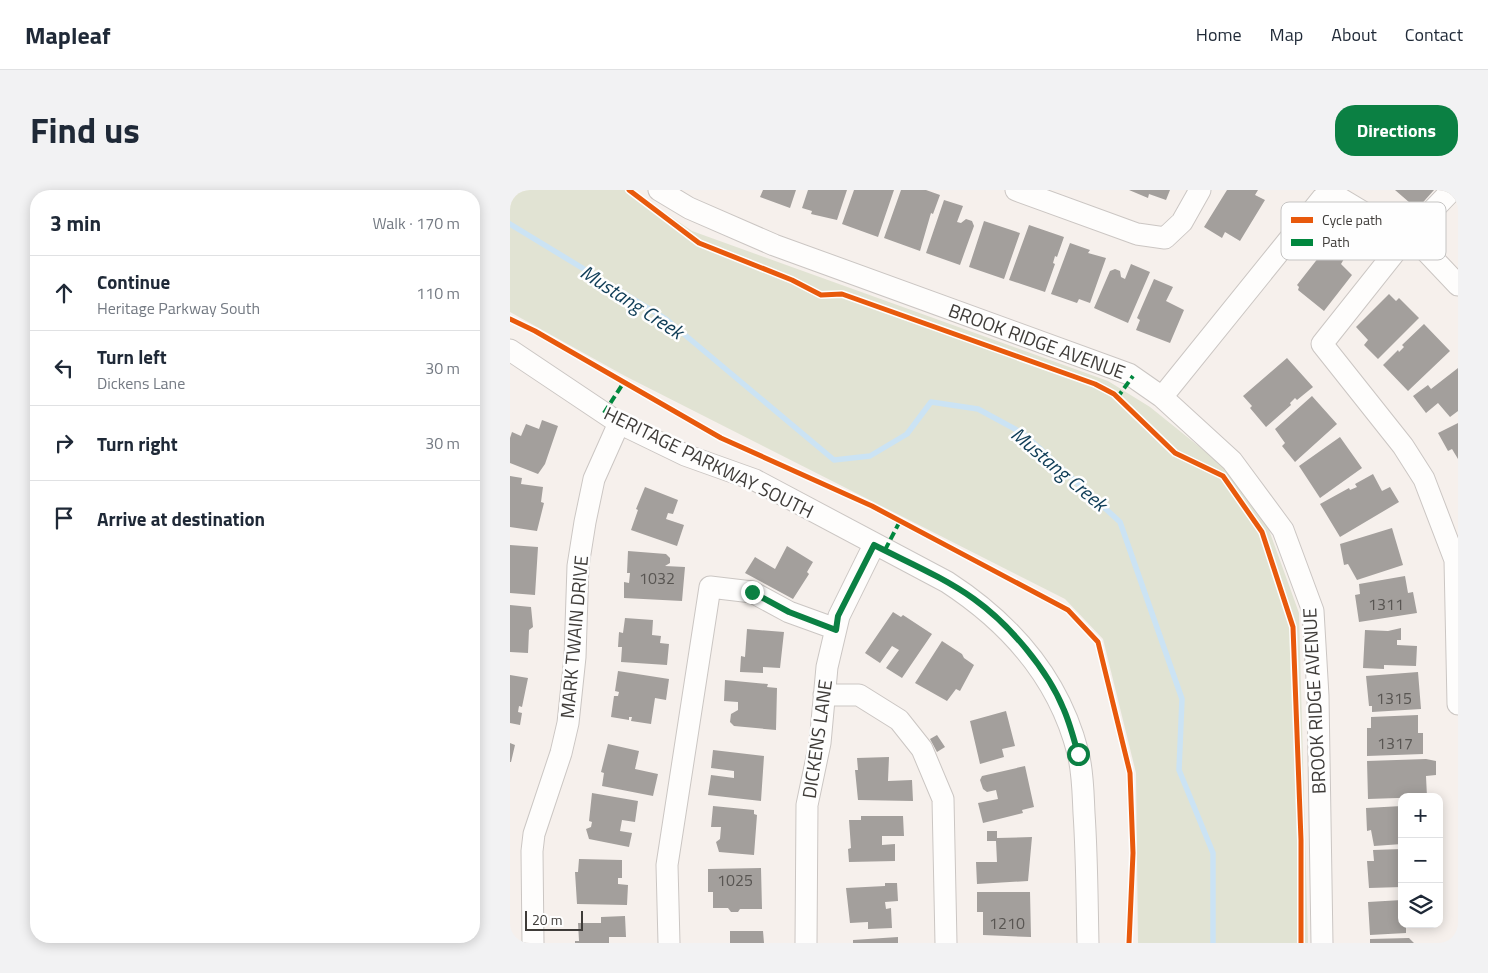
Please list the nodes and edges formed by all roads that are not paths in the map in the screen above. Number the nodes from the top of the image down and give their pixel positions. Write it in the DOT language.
graph roads {
  1 [pos="659,190"];
  2 [pos="1016,190"];
  3 [pos="1200,190"];
  4 [pos="1328,190"];
  5 [pos="1452,190"];
  6 [pos="1318,202"];
  7 [pos="1348,202"];
  8 [pos="1441,202"];
  9 [pos="1281,249"];
  10 [pos="1389,260"];
  11 [pos="1435,260"];
  12 [pos="1458,284"];
  13 [pos="510,350"];
  14 [pos="1162,397"];
  15 [pos="619,423"];
  16 [pos="874,545"];
  17 [pos="836,630"];
  18 [pos="824,695"];
  19 [pos="1458,704"];
  20 [pos="533,943"];
  21 [pos="669,943"];
  22 [pos="806,943"];
  23 [pos="946,943"];
  24 [pos="1088,943"];
  25 [pos="1322,943"];
  1 -- 14 [label="street, BROOK RIDGE AVENUE"];
  2 -- 3 [label="street"];
  4 -- 6 [label="street"];
  4 -- 7 [label="street"];
  5 -- 8 [label="street"];
  9 -- 14 [label="street"];
  10 -- 19 [label="street"];
  11 -- 12 [label="street"];
  13 -- 15 [label="street, HERITAGE PARKWAY SOUTH"];
  14 -- 25 [label="street, BROOK RIDGE AVENUE"];
  15 -- 16 [label="street, HERITAGE PARKWAY SOUTH"];
  15 -- 20 [label="street, MARK TWAIN DRIVE"];
  16 -- 17 [label="street, DICKENS LANE"];
  16 -- 24 [label="street, HERITAGE PARKWAY SOUTH"];
  17 -- 18 [label="street, DICKENS LANE"];
  17 -- 21 [label="street"];
  18 -- 22 [label="street, DICKENS LANE"];
  18 -- 23 [label="street"];
}
